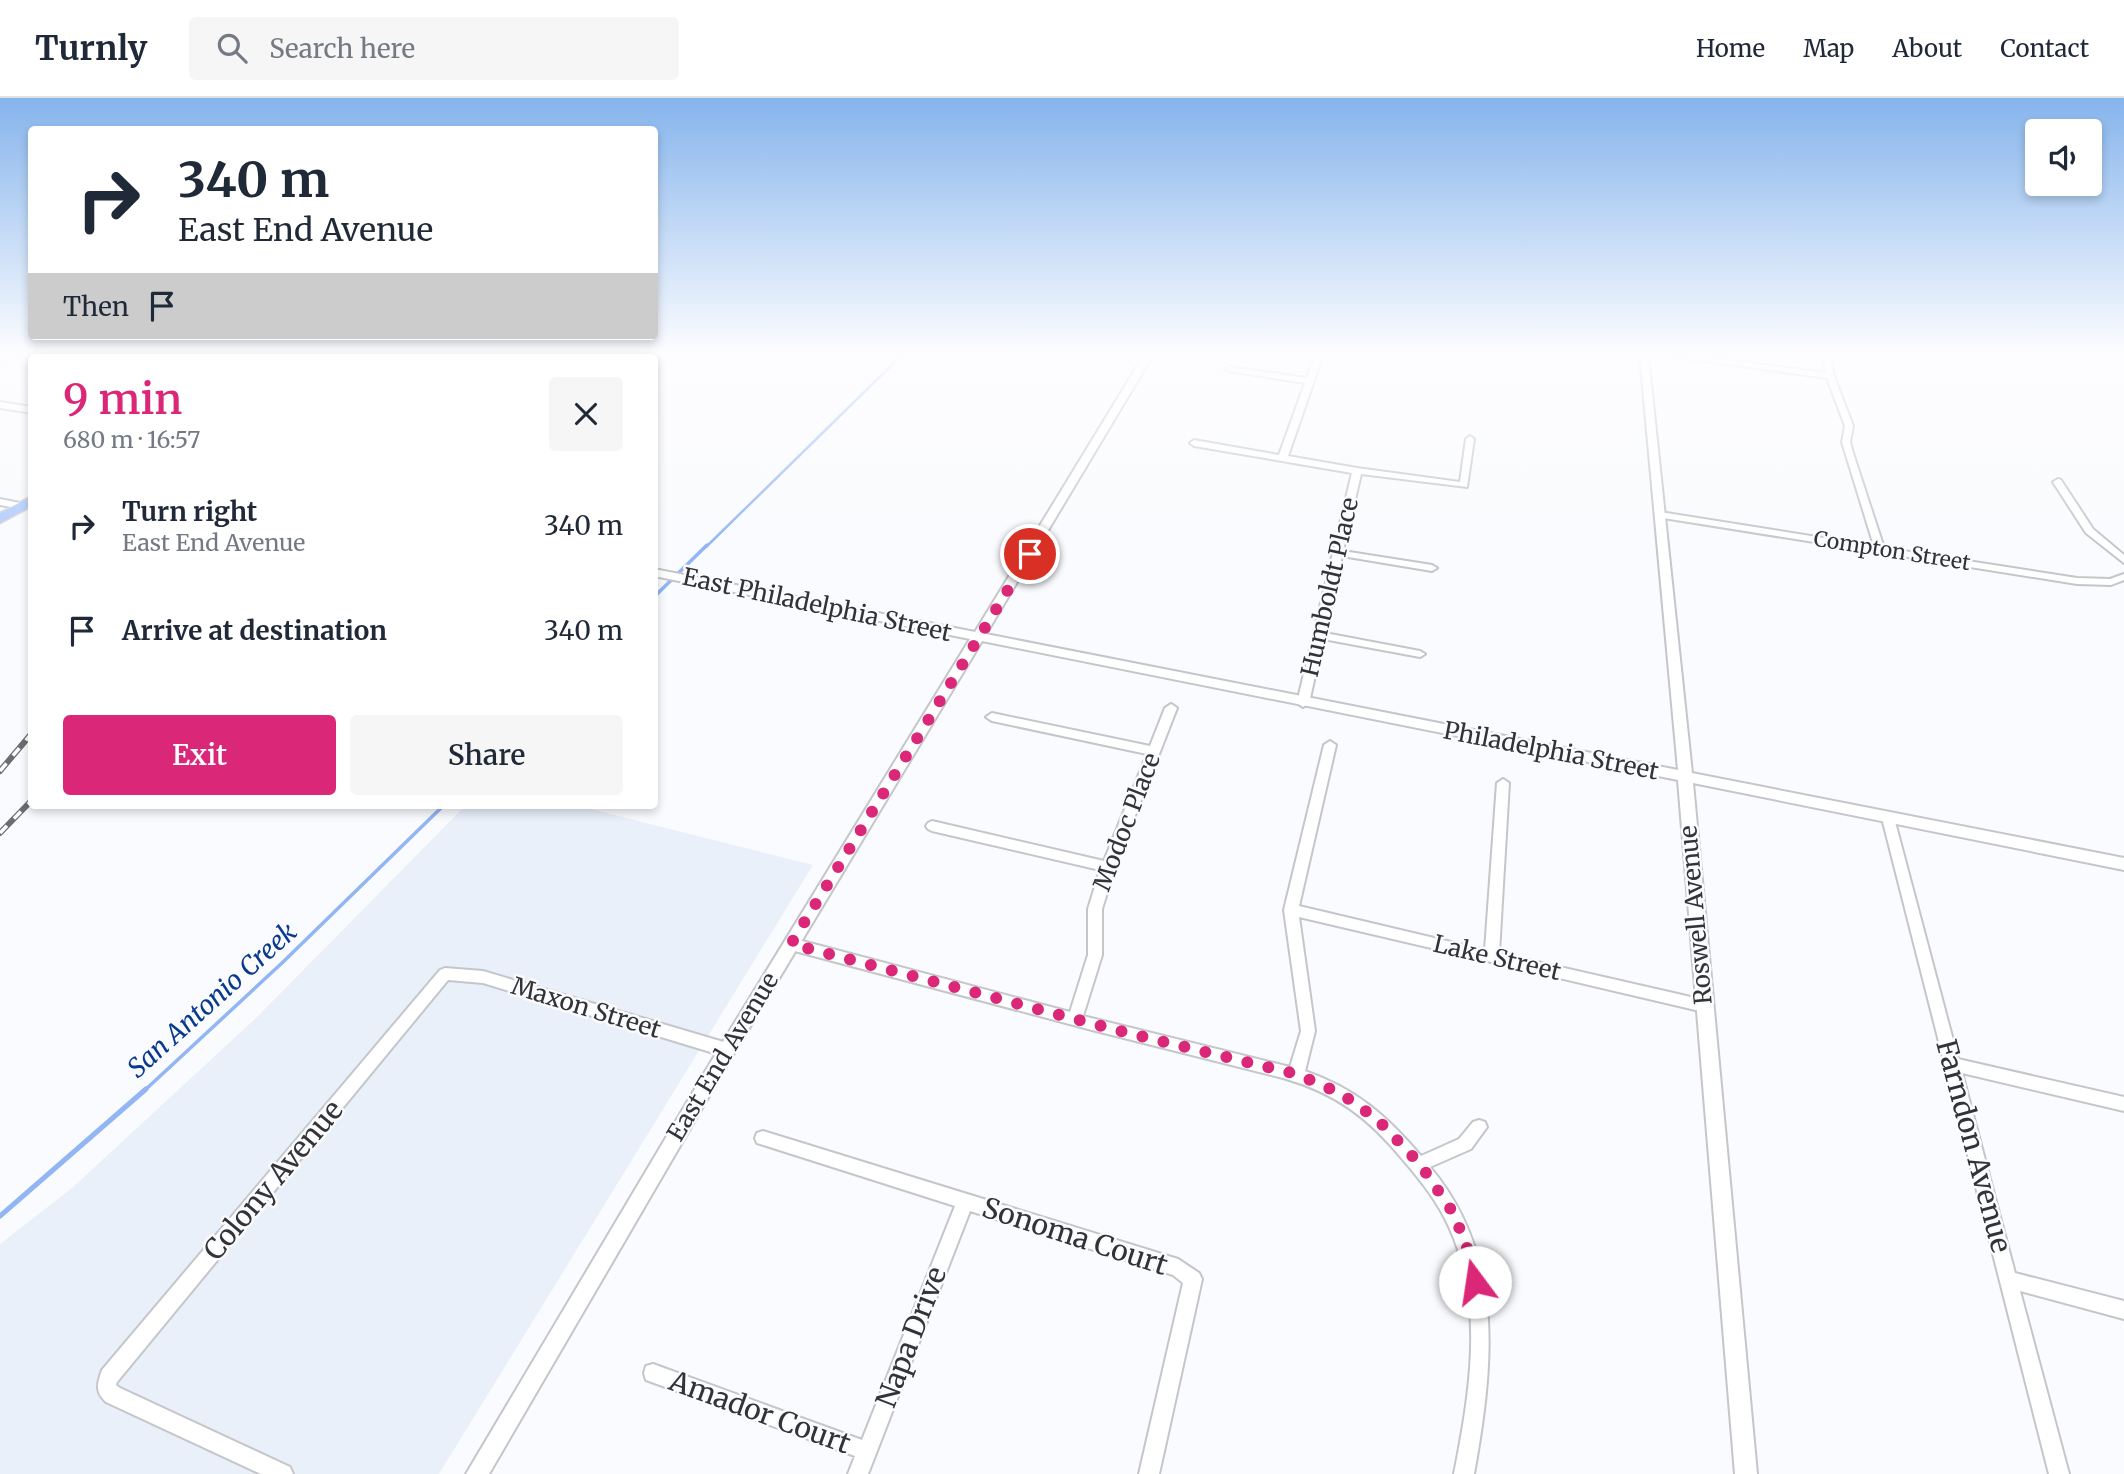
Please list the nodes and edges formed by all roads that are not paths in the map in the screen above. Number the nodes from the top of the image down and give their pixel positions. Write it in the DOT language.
graph roads {
  1 [pos="1110,419"];
  2 [pos="1297,419"];
  3 [pos="1650,419"];
  4 [pos="1846,419"];
  5 [pos="1470,439"];
  6 [pos="1194,443"];
  7 [pos="1283,457"];
  8 [pos="1357,471"];
  9 [pos="2058,482"];
  10 [pos="0,502"];
  11 [pos="27,503"];
  12 [pos="1660,515"];
  13 [pos="0,519"];
  14 [pos="1880,550"];
  15 [pos="1339,553"];
  16 [pos="2124,560"];
  17 [pos="1432,568"];
  18 [pos="658,573"];
  19 [pos="2124,578"];
  20 [pos="1318,635"];
  21 [pos="979,638"];
  22 [pos="1420,654"];
  23 [pos="1303,703"];
  24 [pos="1171,708"];
  25 [pos="992,717"];
  26 [pos="1330,745"];
  27 [pos="1154,751"];
  28 [pos="1685,776"];
  29 [pos="1503,783"];
  30 [pos="1888,818"];
  31 [pos="932,826"];
  32 [pos="2124,864"];
  33 [pos="1108,867"];
  34 [pos="1291,910"];
  35 [pos="791,944"];
  36 [pos="1492,957"];
  37 [pos="445,974"];
  38 [pos="1703,1006"];
  39 [pos="1074,1019"];
  40 [pos="727,1050"];
  41 [pos="1953,1064"];
  42 [pos="1296,1074"];
  43 [pos="2124,1104"];
  44 [pos="1479,1126"];
  45 [pos="763,1138"];
  46 [pos="1420,1164"];
  47 [pos="965,1201"];
  48 [pos="2010,1280"];
  49 [pos="2124,1310"];
  50 [pos="653,1373"];
  51 [pos="867,1451"];
  52 [pos="283,1474"];
  53 [pos="477,1474"];
  54 [pos="858,1474"];
  55 [pos="1149,1474"];
  56 [pos="1464,1474"];
  57 [pos="1746,1474"];
  58 [pos="2059,1474"];
  1 -- 21 [label="street, East End Avenue"];
  2 -- 7 [label="street"];
  3 -- 12 [label="street, Roswell Avenue"];
  4 -- 14 [label="street"];
  5 -- 8 [label="street"];
  6 -- 7 [label="street"];
  7 -- 8 [label="street"];
  8 -- 15 [label="street, Humboldt Place"];
  9 -- 16 [label="street"];
  10 -- 11 [label="street"];
  11 -- 13 [label="main road"];
  12 -- 14 [label="street, Compton Street"];
  12 -- 28 [label="street, Roswell Avenue"];
  14 -- 19 [label="street, Compton Street"];
  15 -- 17 [label="street"];
  15 -- 20 [label="street, Humboldt Place"];
  18 -- 21 [label="street, East Philadelphia Street"];
  20 -- 22 [label="street"];
  20 -- 23 [label="street, Humboldt Place"];
  21 -- 23 [label="street, Philadelphia Street"];
  21 -- 35 [label="street, East End Avenue"];
  23 -- 28 [label="street, Philadelphia Street"];
  24 -- 27 [label="street, Modoc Place"];
  25 -- 27 [label="street"];
  26 -- 34 [label="street"];
  27 -- 33 [label="street, Modoc Place"];
  28 -- 30 [label="street, Philadelphia Street"];
  28 -- 38 [label="street, Roswell Avenue"];
  29 -- 36 [label="street"];
  30 -- 32 [label="street, Philadelphia Street"];
  30 -- 41 [label="street, Farndon Avenue"];
  31 -- 33 [label="street"];
  33 -- 39 [label="street, Modoc Place"];
  34 -- 36 [label="street, Lake Street"];
  34 -- 42 [label="street"];
  35 -- 39 [label="street"];
  35 -- 40 [label="street, East End Avenue"];
  36 -- 38 [label="street, Lake Street"];
  37 -- 40 [label="street, Maxon Street"];
  37 -- 52 [label="street, Colony Avenue"];
  38 -- 57 [label="street, Roswell Avenue"];
  39 -- 42 [label="street"];
  40 -- 53 [label="street, East End Avenue"];
  41 -- 43 [label="street"];
  41 -- 48 [label="street, Farndon Avenue"];
  42 -- 46 [label="street"];
  44 -- 46 [label="street"];
  45 -- 47 [label="street, Sonoma Court"];
  46 -- 56 [label="street"];
  47 -- 51 [label="street, Napa Drive"];
  47 -- 55 [label="street, Sonoma Court"];
  48 -- 49 [label="street"];
  48 -- 58 [label="street, Farndon Avenue"];
  50 -- 51 [label="street, Amador Court"];
  51 -- 54 [label="street, Napa Drive"];
}
